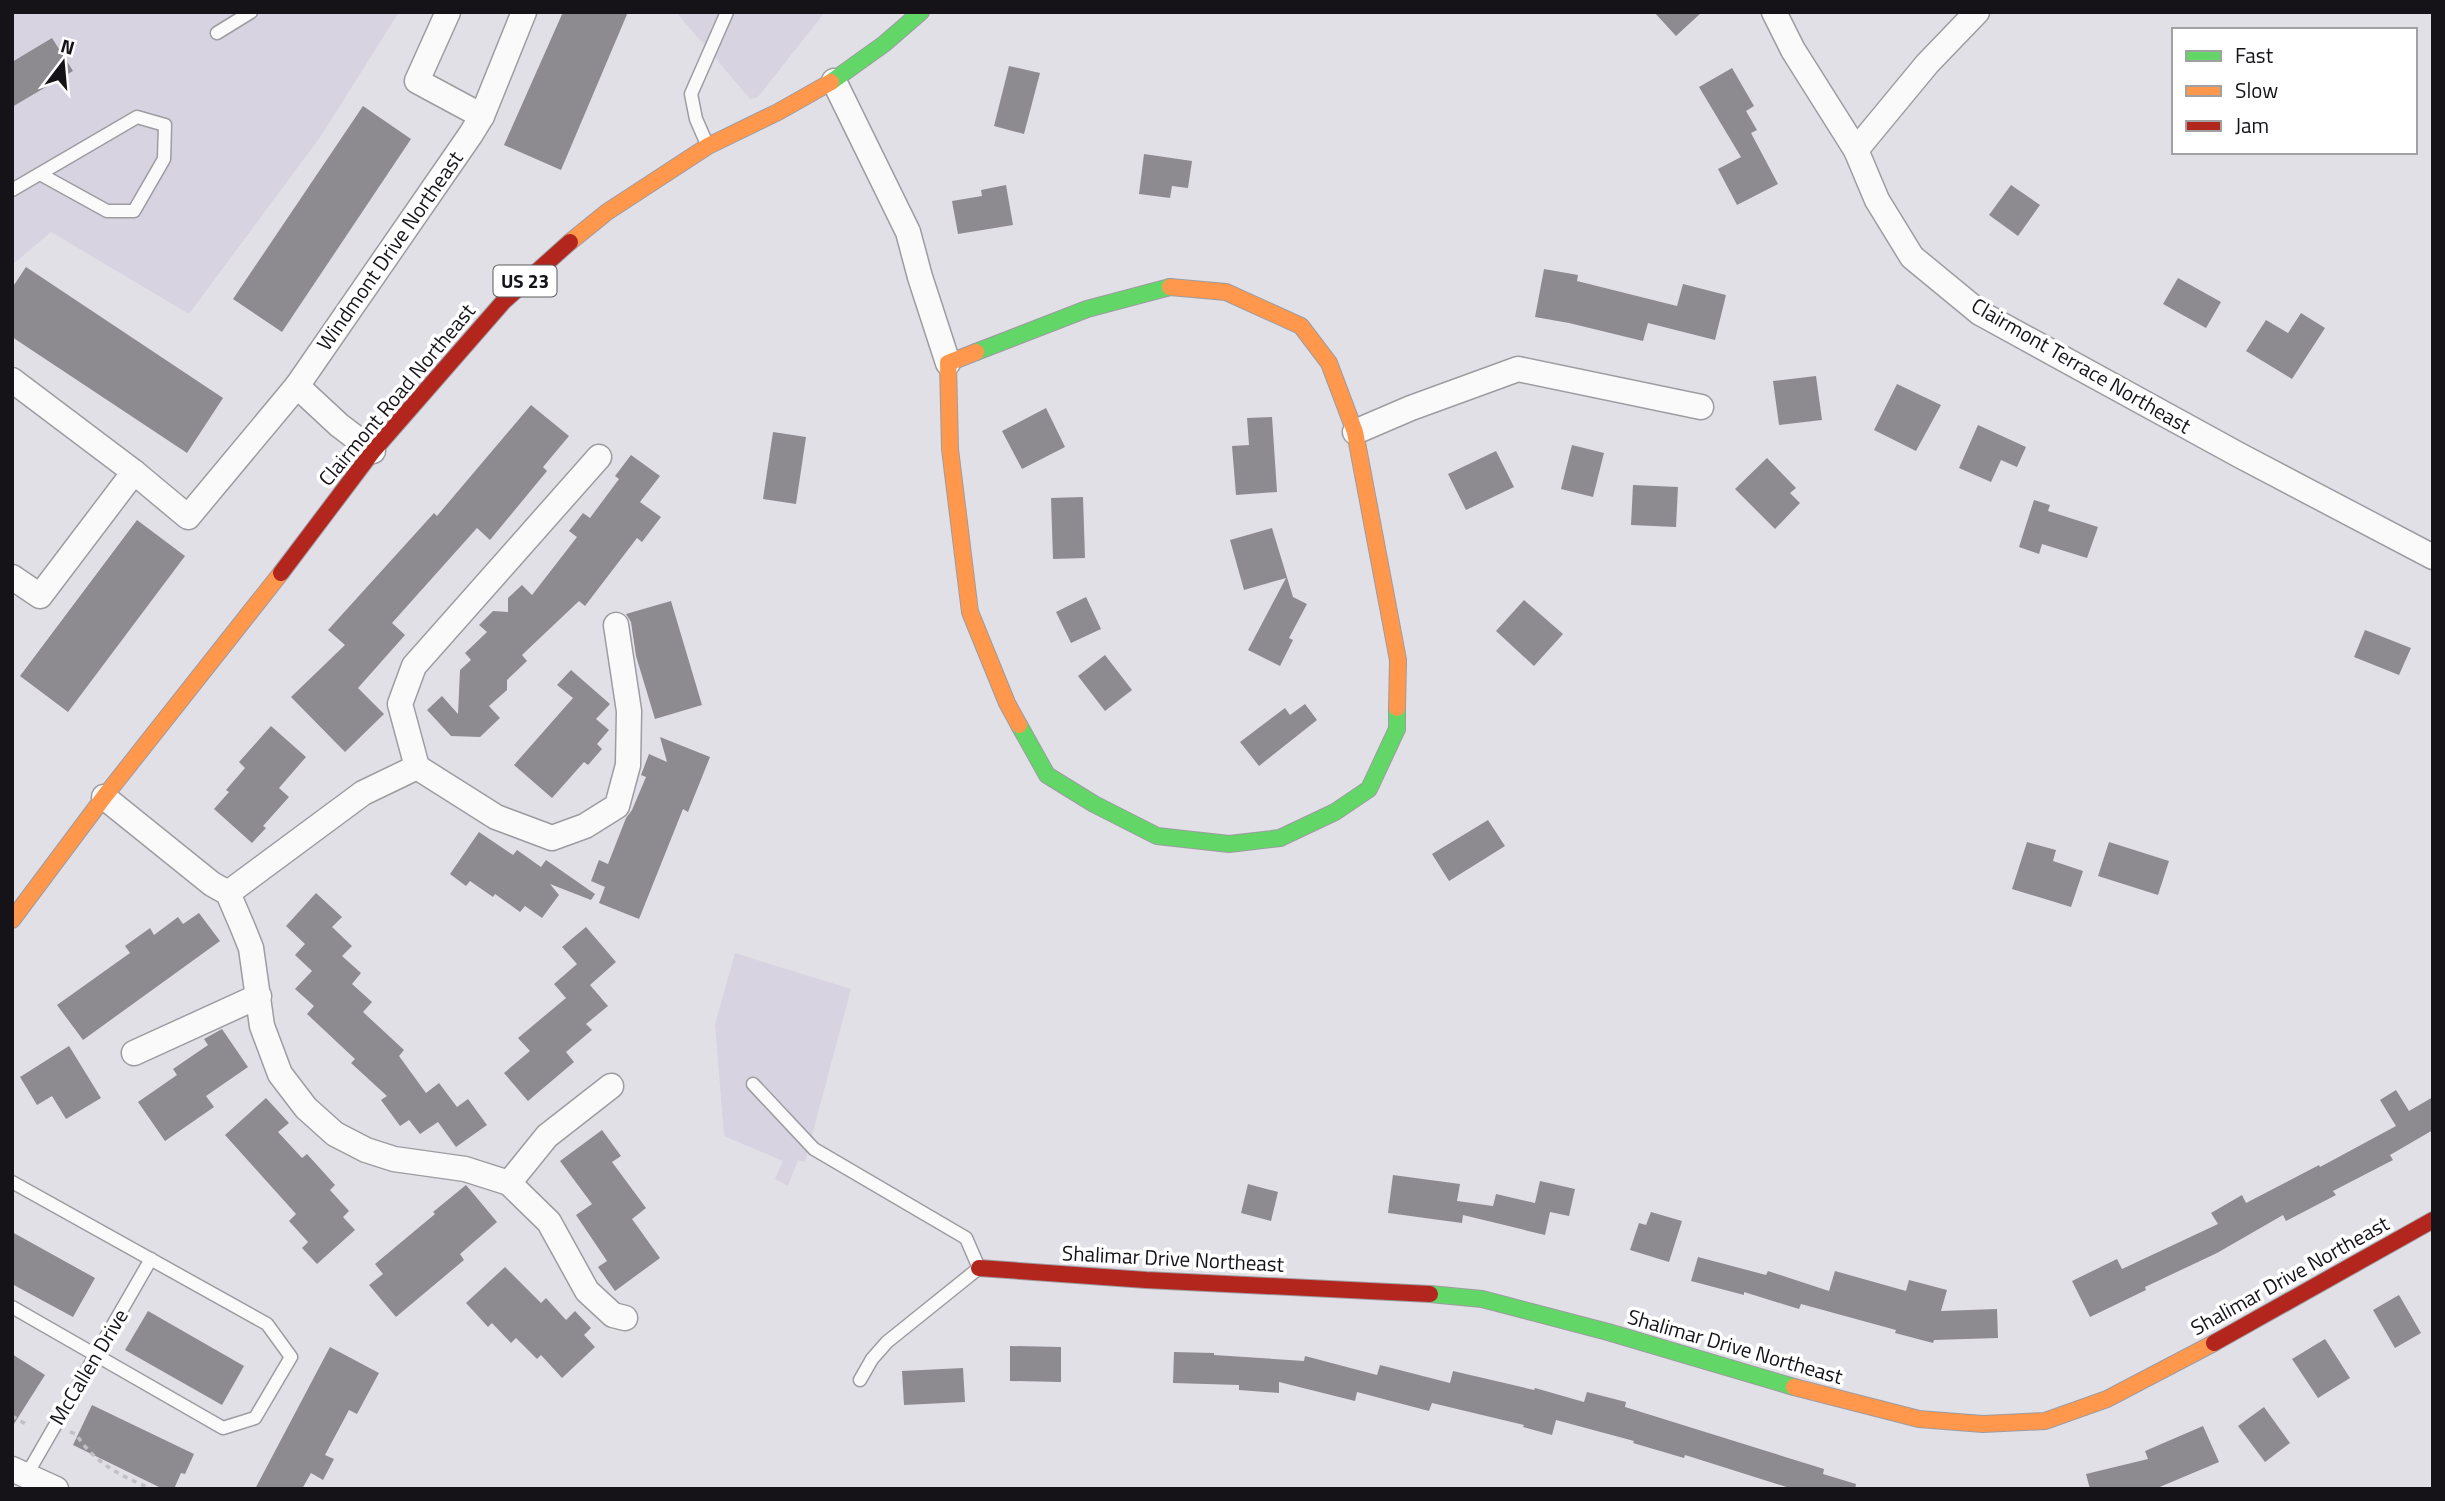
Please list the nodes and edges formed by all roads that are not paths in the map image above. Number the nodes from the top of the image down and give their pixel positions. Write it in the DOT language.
graph roads {
  1 [pos="251,12"];
  2 [pos="448,12"];
  3 [pos="524,12"];
  4 [pos="921,12"];
  5 [pos="1774,12"];
  6 [pos="1977,12"];
  7 [pos="725,17"];
  8 [pos="216,33"];
  9 [pos="834,81"];
  10 [pos="482,116"];
  11 [pos="708,146"];
  12 [pos="1856,150"];
  13 [pos="40,174"];
  14 [pos="12,190"];
  15 [pos="948,363"];
  16 [pos="12,380"];
  17 [pos="297,386"];
  18 [pos="1701,407"];
  19 [pos="1356,432"];
  20 [pos="373,451"];
  21 [pos="600,457"];
  22 [pos="134,472"];
  23 [pos="2433,557"];
  24 [pos="12,577"];
  25 [pos="616,625"];
  26 [pos="417,768"];
  27 [pos="104,797"];
  28 [pos="228,892"];
  29 [pos="12,920"];
  30 [pos="258,996"];
  31 [pos="134,1053"];
  32 [pos="753,1084"];
  33 [pos="611,1087"];
  34 [pos="12,1182"];
  35 [pos="509,1183"];
  36 [pos="2433,1220"];
  37 [pos="151,1259"];
  38 [pos="979,1268"];
  39 [pos="12,1307"];
  40 [pos="625,1318"];
  41 [pos="96,1355"];
  42 [pos="860,1380"];
  43 [pos="19,1473"];
  44 [pos="56,1489"];
  1 -- 8 [label="lane"];
  2 -- 10 [label="street"];
  3 -- 10 [label="street, Windmont Drive Northeast"];
  4 -- 9 [label="street, Clairmont Road Northeast / US 23"];
  5 -- 12 [label="street, Clairmont Terrace Northeast"];
  6 -- 12 [label="street"];
  7 -- 11 [label="lane"];
  9 -- 11 [label="street, Clairmont Road Northeast / US 23"];
  9 -- 15 [label="street"];
  10 -- 17 [label="street, Windmont Drive Northeast"];
  11 -- 20 [label="street, Clairmont Road Northeast / US 23"];
  12 -- 23 [label="street, Clairmont Terrace Northeast"];
  13 -- 13 [label="lane"];
  13 -- 14 [label="lane"];
  15 -- 19 [label="street"];
  15 -- 19 [label="street"];
  16 -- 22 [label="street, Windmont Drive Northeast"];
  17 -- 20 [label="street"];
  17 -- 22 [label="street, Windmont Drive Northeast"];
  18 -- 19 [label="street"];
  20 -- 27 [label="street, Clairmont Road Northeast / US 23"];
  21 -- 26 [label="street"];
  22 -- 24 [label="street"];
  25 -- 26 [label="street"];
  26 -- 28 [label="street"];
  27 -- 28 [label="street"];
  27 -- 29 [label="street, Clairmont Road Northeast / US 23"];
  28 -- 30 [label="street"];
  30 -- 31 [label="street"];
  30 -- 35 [label="street"];
  32 -- 38 [label="lane"];
  33 -- 35 [label="street"];
  34 -- 37 [label="lane"];
  35 -- 40 [label="street"];
  36 -- 38 [label="street, Shalimar Drive Northeast"];
  37 -- 41 [label="lane, McCallen Drive"];
  37 -- 41 [label="lane"];
  38 -- 42 [label="lane"];
  39 -- 41 [label="lane"];
  41 -- 43 [label="lane, McCallen Drive"];
  43 -- 44 [label="street"];
}
